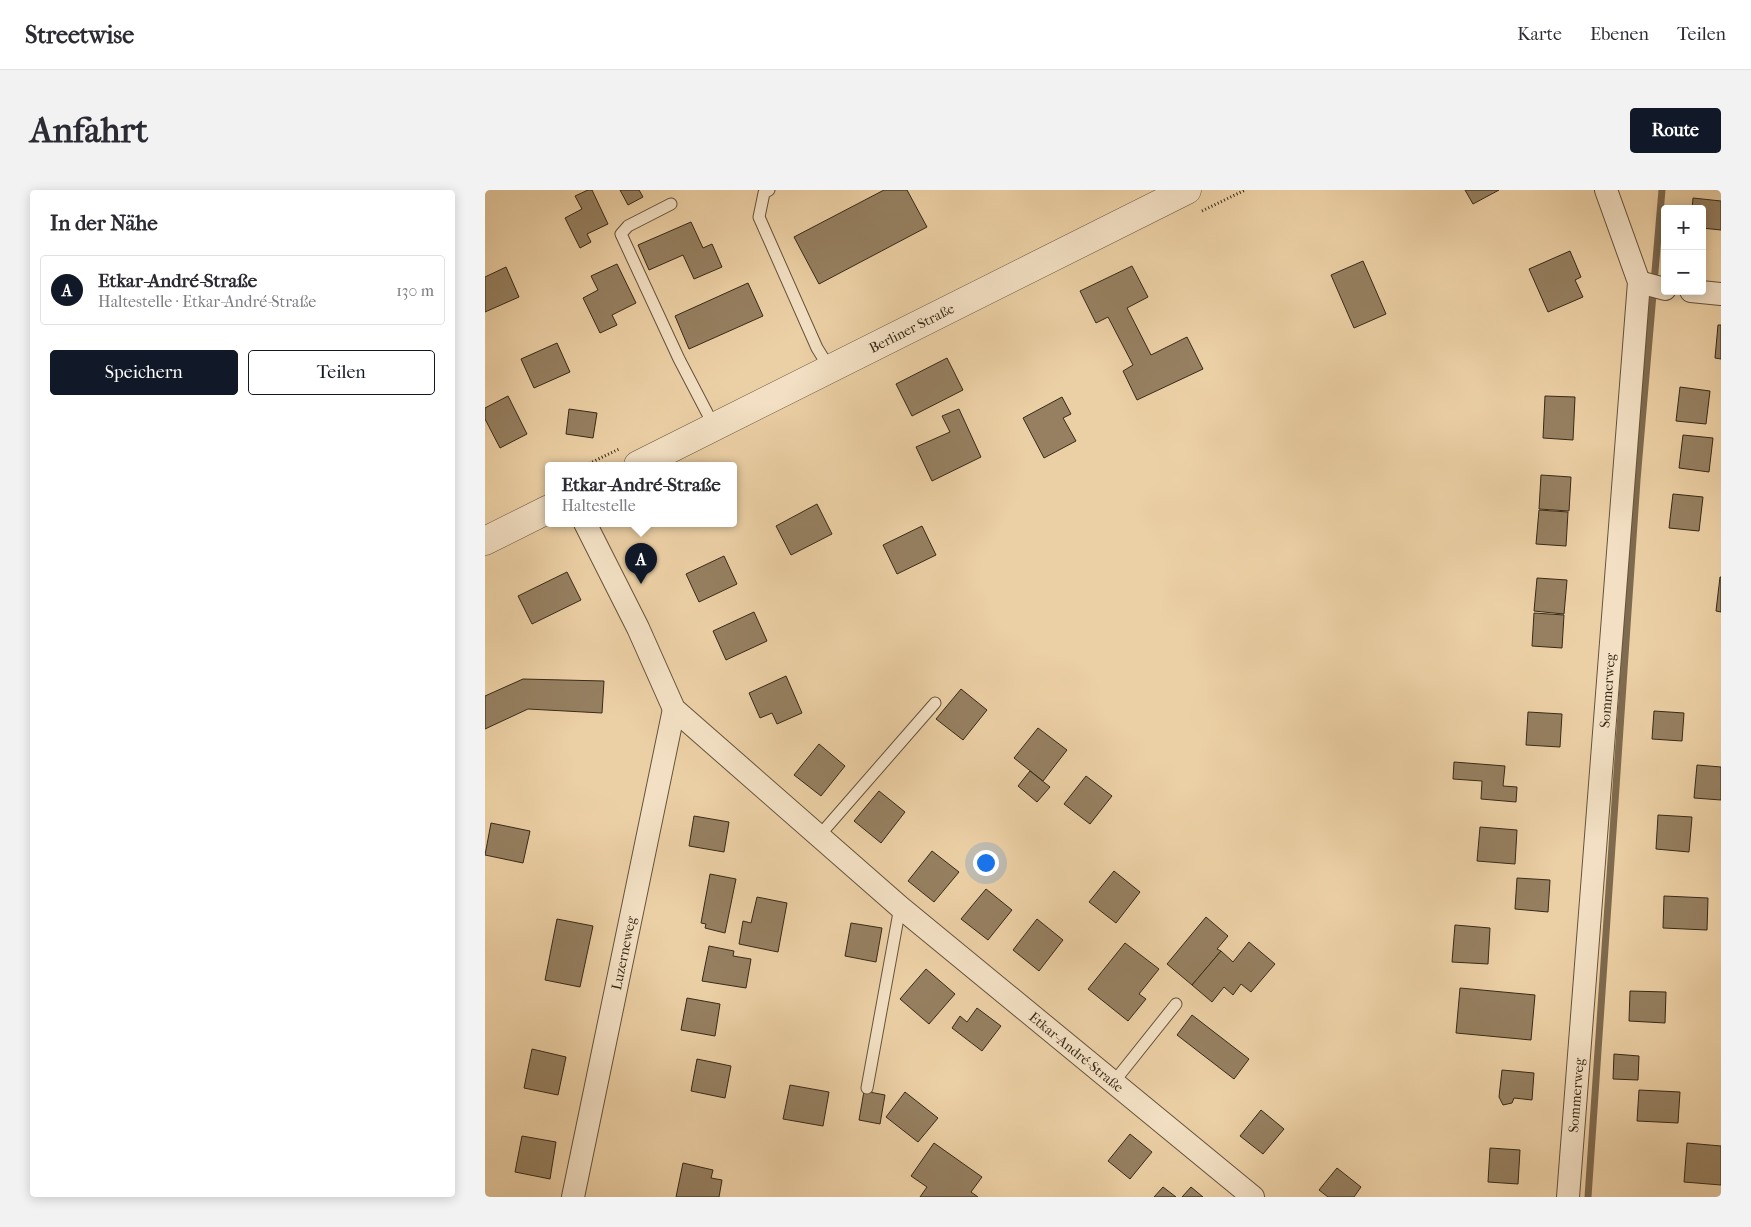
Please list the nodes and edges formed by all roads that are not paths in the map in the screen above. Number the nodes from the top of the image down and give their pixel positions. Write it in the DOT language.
graph roads {
  1 [pos="769,190"];
  2 [pos="1606,190"];
  3 [pos="1170,194"];
  4 [pos="671,204"];
  5 [pos="1653,286"];
  6 [pos="1706,292"];
  7 [pos="1721,294"];
  8 [pos="831,370"];
  9 [pos="715,428"];
  10 [pos="644,462"];
  11 [pos="545,511"];
  12 [pos="587,527"];
  13 [pos="485,541"];
  14 [pos="935,703"];
  15 [pos="674,708"];
  16 [pos="819,836"];
  17 [pos="900,907"];
  18 [pos="1176,1004"];
  19 [pos="1113,1083"];
  20 [pos="867,1088"];
  21 [pos="573,1197"];
  22 [pos="1253,1197"];
  23 [pos="1568,1197"];
  1 -- 8 [label="lane"];
  2 -- 5 [label="street, Sommerweg"];
  3 -- 8 [label="street, Berliner Straße"];
  4 -- 9 [label="lane"];
  5 -- 23 [label="street, Sommerweg"];
  6 -- 7 [label="street"];
  8 -- 9 [label="street, Berliner Straße"];
  9 -- 10 [label="street, Berliner Straße"];
  11 -- 13 [label="street"];
  12 -- 15 [label="street, Etkar-André-Straße"];
  14 -- 16 [label="lane"];
  15 -- 16 [label="street, Etkar-André-Straße"];
  15 -- 21 [label="street, Luzerneweg"];
  16 -- 17 [label="street, Etkar-André-Straße"];
  17 -- 19 [label="street, Etkar-André-Straße"];
  17 -- 20 [label="lane"];
  18 -- 19 [label="lane"];
  19 -- 22 [label="street, Etkar-André-Straße"];
}
